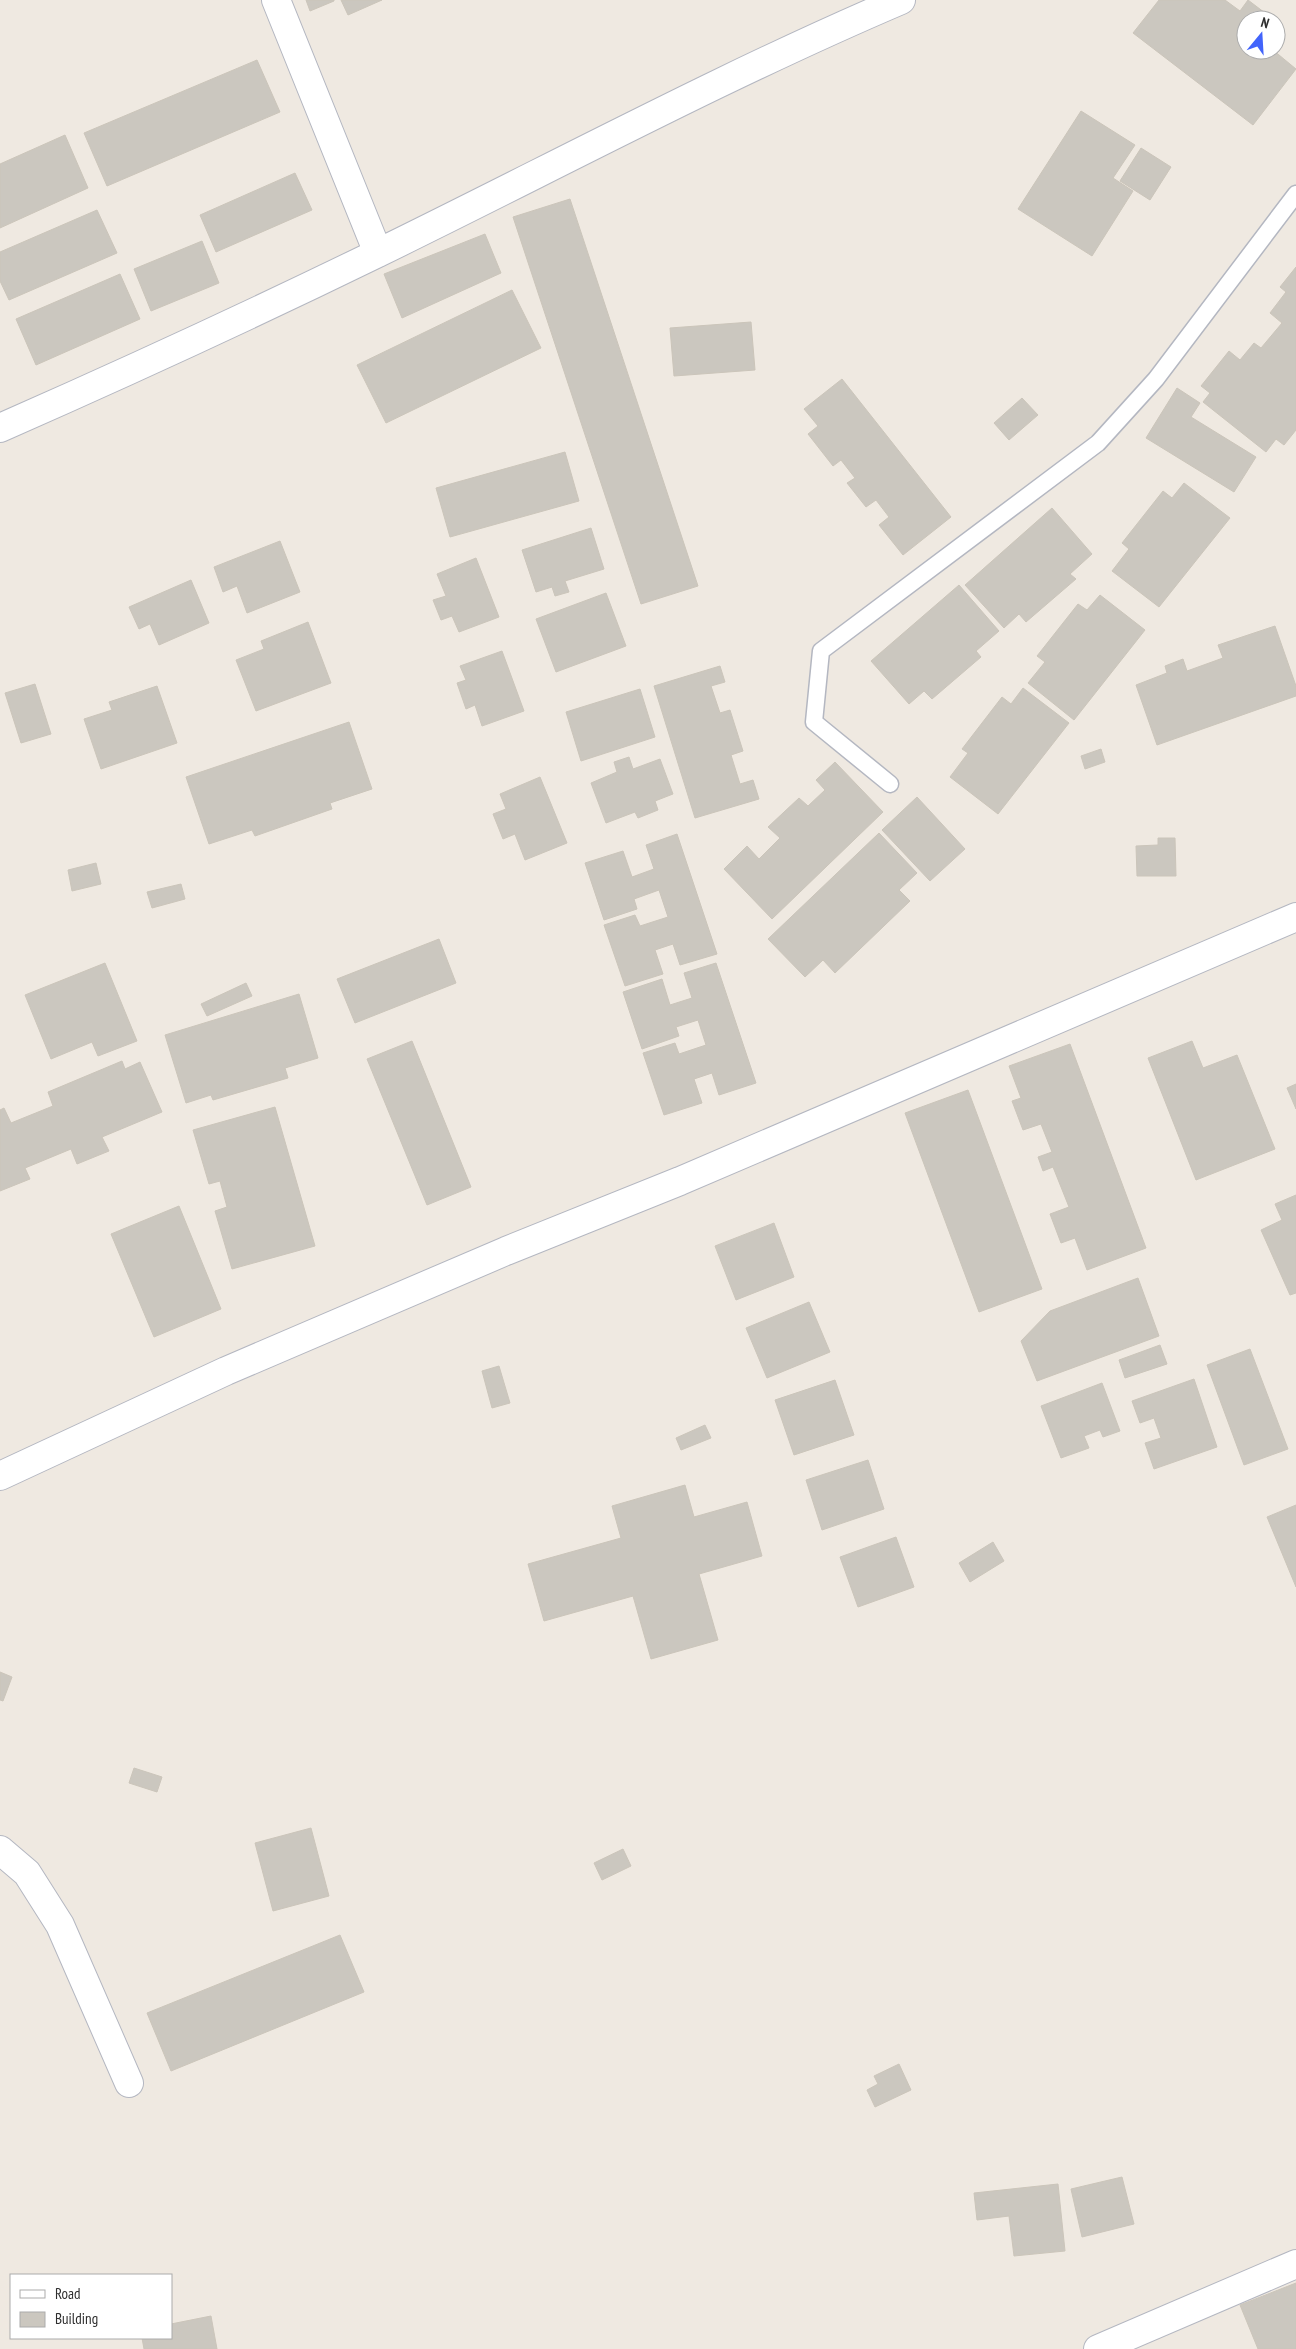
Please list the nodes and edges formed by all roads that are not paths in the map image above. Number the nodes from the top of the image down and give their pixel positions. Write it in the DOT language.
graph roads {
  1 [pos="276,0"];
  2 [pos="901,0"];
  3 [pos="1296,194"];
  4 [pos="378,253"];
  5 [pos="0,428"];
  6 [pos="890,784"];
  7 [pos="1296,917"];
  8 [pos="0,1476"];
  9 [pos="0,1850"];
  10 [pos="129,2083"];
  11 [pos="1296,2264"];
  12 [pos="1098,2349"];
  1 -- 4 [label="street"];
  2 -- 4 [label="street"];
  3 -- 6 [label="lane"];
  4 -- 5 [label="street"];
  7 -- 8 [label="street"];
  9 -- 10 [label="street"];
  11 -- 12 [label="street"];
}
